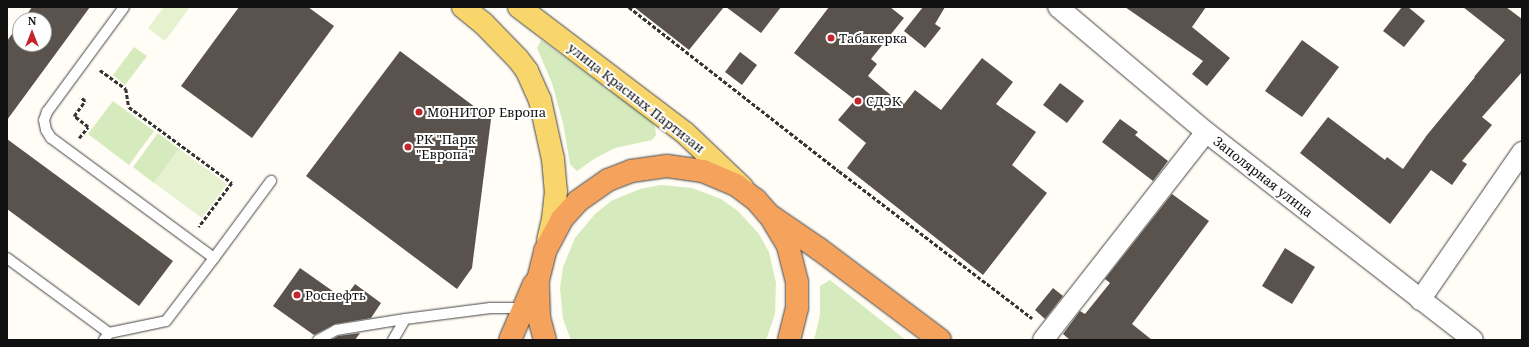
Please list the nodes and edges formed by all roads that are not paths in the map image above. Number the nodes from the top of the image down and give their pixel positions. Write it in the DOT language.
graph roads {
  1 [pos="124,7"];
  2 [pos="463,7"];
  3 [pos="519,7"];
  4 [pos="1058,7"];
  5 [pos="1206,132"];
  6 [pos="1522,152"];
  7 [pos="271,182"];
  8 [pos="762,207"];
  9 [pos="7,258"];
  10 [pos="214,258"];
  11 [pos="543,260"];
  12 [pos="1420,300"];
  13 [pos="525,308"];
  14 [pos="405,319"];
  15 [pos="1047,335"];
  16 [pos="107,337"];
  17 [pos="318,340"];
  18 [pos="393,340"];
  19 [pos="510,340"];
  20 [pos="545,340"];
  21 [pos="789,340"];
  22 [pos="940,340"];
  23 [pos="1473,340"];
  1 -- 10 [label="lane"];
  2 -- 11 [label="main road"];
  3 -- 8 [label="main road, улица Красных Партизан"];
  4 -- 5 [label="street, Заполярная улица"];
  5 -- 12 [label="street, Заполярная улица"];
  5 -- 15 [label="street"];
  6 -- 12 [label="street"];
  7 -- 10 [label="lane"];
  8 -- 11 [label="highway"];
  8 -- 21 [label="highway"];
  8 -- 22 [label="highway, улица Красных Партизан"];
  9 -- 16 [label="lane"];
  10 -- 16 [label="lane"];
  11 -- 13 [label="highway"];
  11 -- 20 [label="highway"];
  12 -- 23 [label="street, Заполярная улица"];
  13 -- 14 [label="lane"];
  13 -- 19 [label="highway"];
  14 -- 17 [label="lane"];
  14 -- 18 [label="lane"];
}
